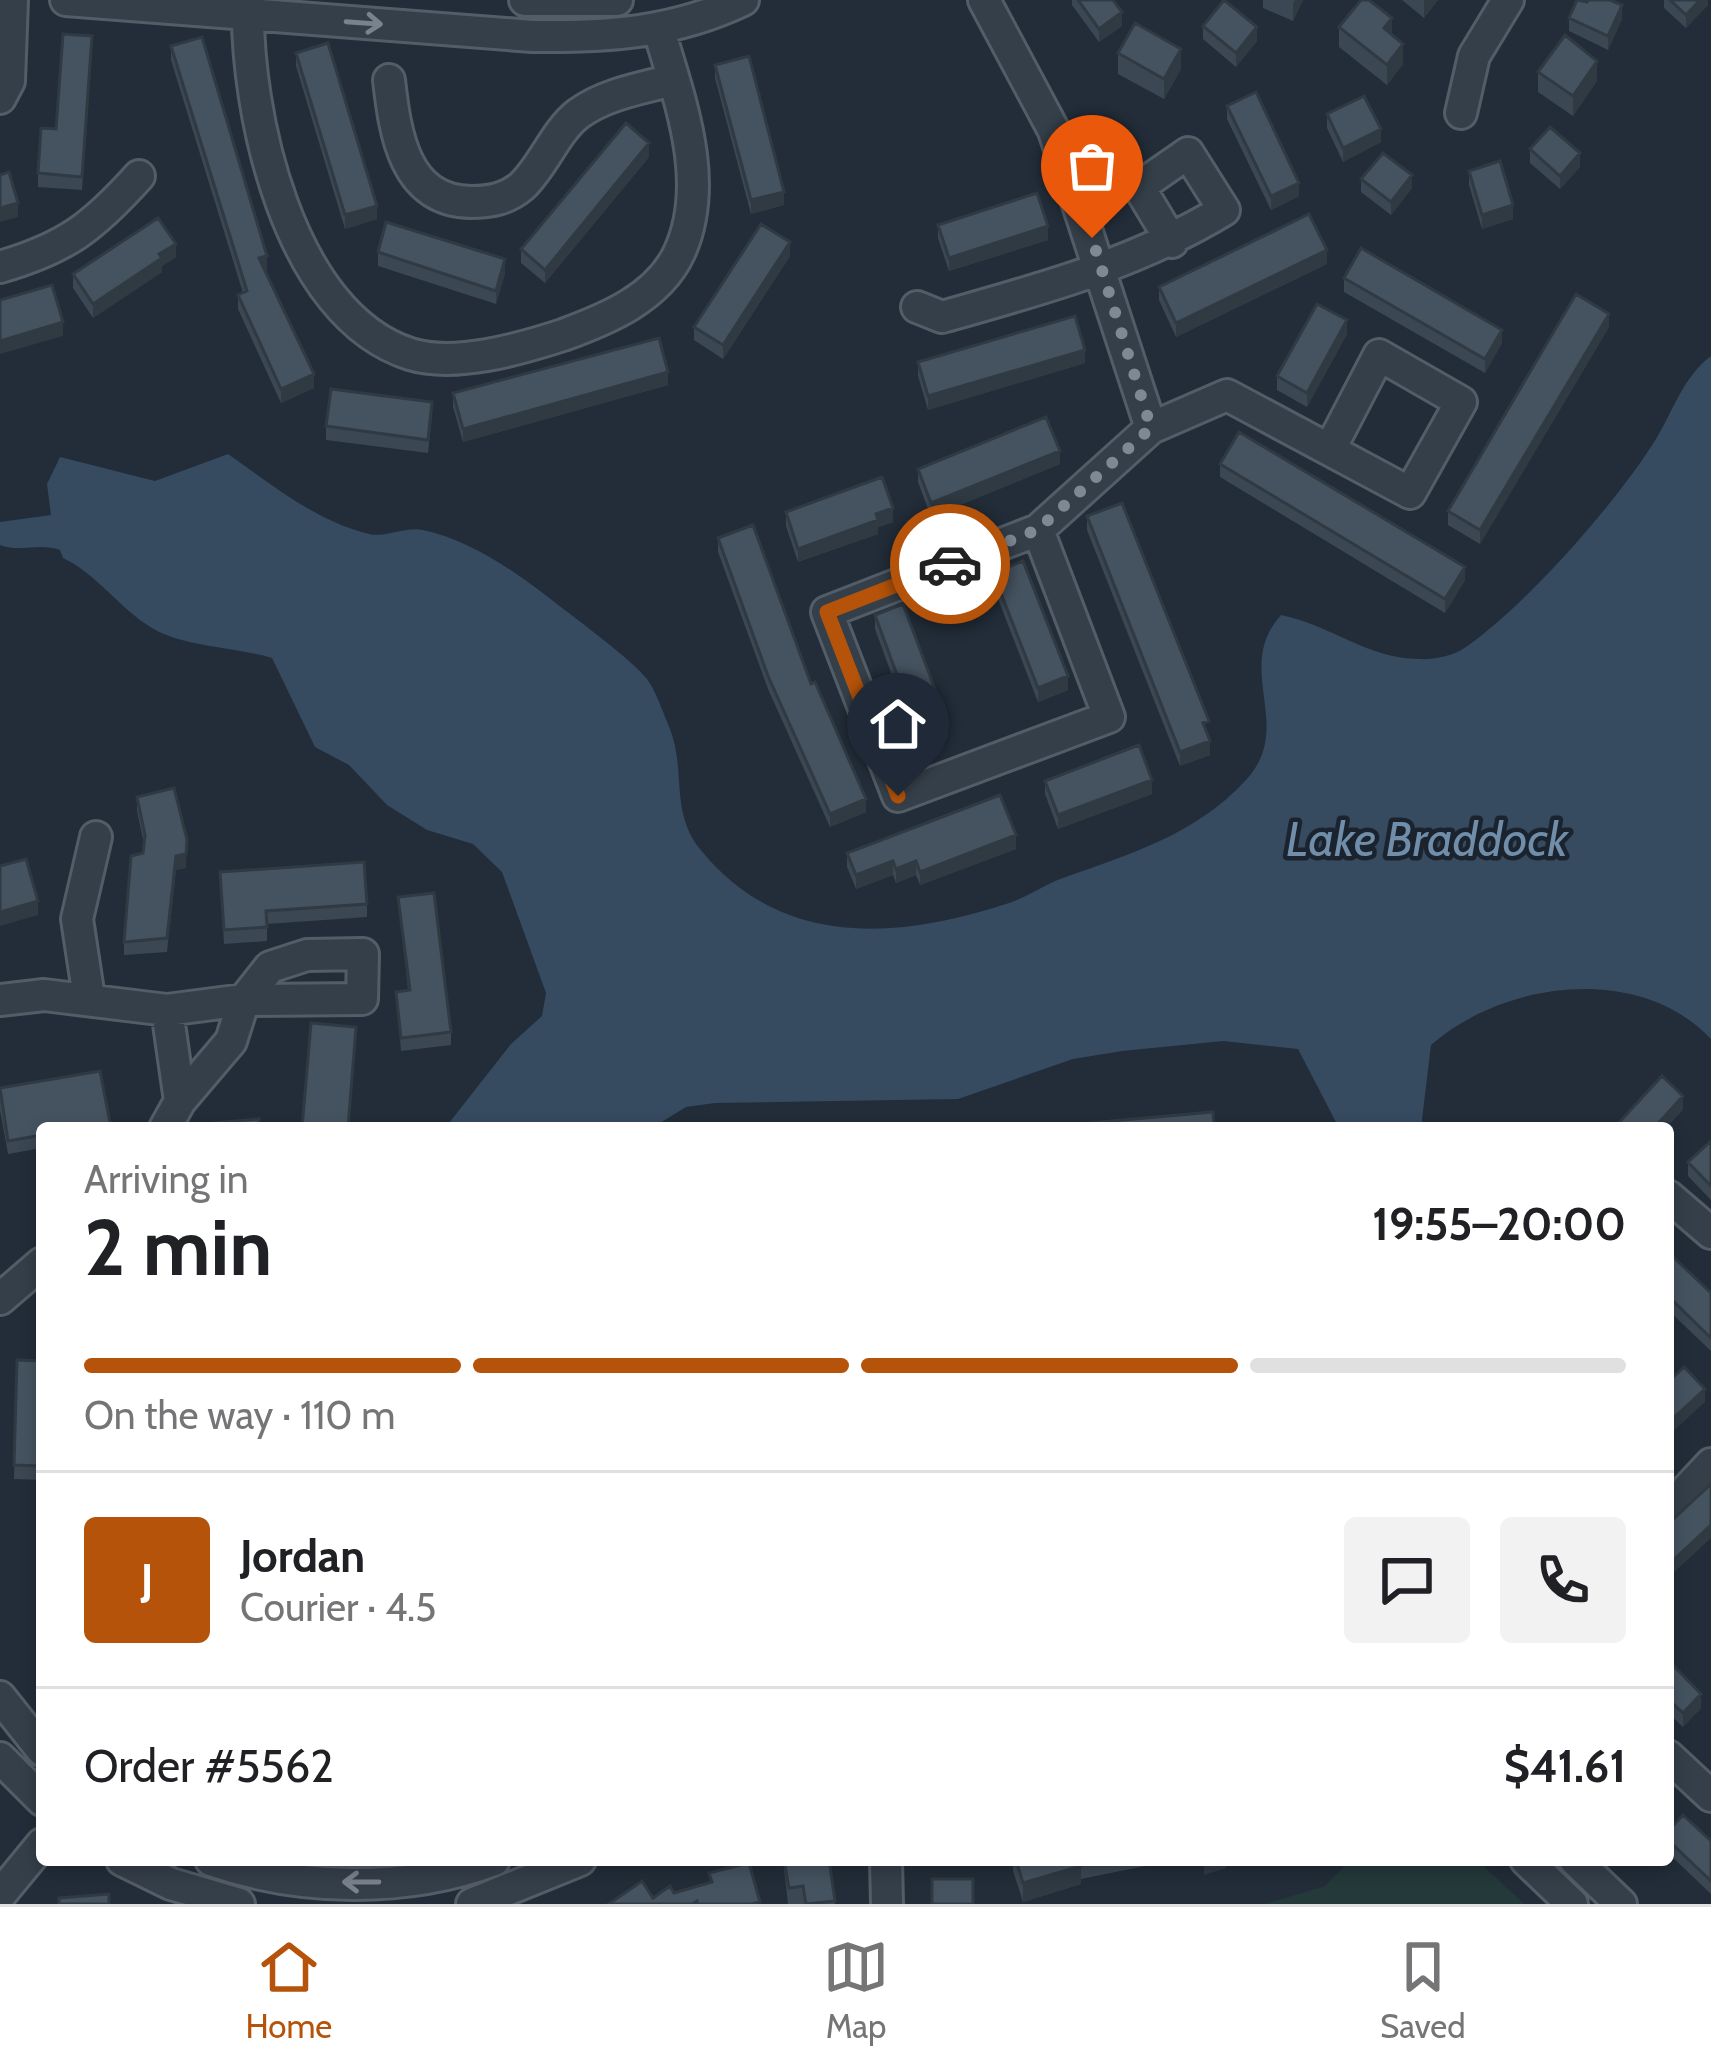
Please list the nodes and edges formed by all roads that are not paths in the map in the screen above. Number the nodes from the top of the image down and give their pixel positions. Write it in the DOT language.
graph roads {
  1 [pos="5,0"];
  2 [pos="66,0"];
  3 [pos="525,0"];
  4 [pos="617,0"];
  5 [pos="742,0"];
  6 [pos="984,0"];
  7 [pos="1508,0"];
  8 [pos="248,7"];
  9 [pos="659,29"];
  10 [pos="389,80"];
  11 [pos="673,80"];
  12 [pos="0,98"];
  13 [pos="1461,113"];
  14 [pos="139,176"];
  15 [pos="1172,242"];
  16 [pos="0,267"];
  17 [pos="1103,272"];
  18 [pos="916,307"];
  19 [pos="1151,428"];
  20 [pos="1331,447"];
  21 [pos="1037,530"];
  22 [pos="96,837"];
  23 [pos="89,998"];
  24 [pos="0,1000"];
  25 [pos="167,1010"];
  26 [pos="172,1114"];
  27 [pos="1674,1201"];
  28 [pos="1711,1233"];
  29 [pos="36,1268"];
  30 [pos="0,1299"];
  31 [pos="1711,1464"];
  32 [pos="1674,1504"];
  33 [pos="0,1697"];
  34 [pos="36,1742"];
  35 [pos="0,1758"];
  36 [pos="1674,1762"];
  37 [pos="36,1794"];
  38 [pos="1711,1796"];
  39 [pos="36,1851"];
  40 [pos="134,1866"];
  41 [pos="238,1866"];
  42 [pos="470,1866"];
  43 [pos="565,1866"];
  44 [pos="886,1866"];
  45 [pos="1532,1866"];
  46 [pos="1581,1866"];
  47 [pos="309,1882"];
  48 [pos="0,1895"];
  49 [pos="239,1904"];
  50 [pos="472,1904"];
  51 [pos="887,1904"];
  52 [pos="1572,1904"];
  53 [pos="1621,1904"];
  1 -- 12 [label="street"];
  2 -- 8 [label="street"];
  3 -- 4 [label="street"];
  5 -- 9 [label="street"];
  6 -- 17 [label="street"];
  7 -- 13 [label="street"];
  8 -- 9 [label="street, one-way"];
  8 -- 11 [label="street"];
  9 -- 11 [label="street"];
  10 -- 11 [label="street"];
  14 -- 16 [label="street"];
  15 -- 17 [label="street"];
  17 -- 18 [label="street"];
  17 -- 19 [label="street"];
  19 -- 20 [label="street"];
  19 -- 21 [label="street"];
  20 -- 20 [label="street"];
  21 -- 21 [label="street"];
  22 -- 23 [label="street"];
  23 -- 24 [label="street"];
  23 -- 25 [label="street"];
  25 -- 26 [label="street"];
  25 -- 26 [label="street"];
  27 -- 28 [label="street"];
  29 -- 30 [label="street"];
  31 -- 32 [label="street"];
  33 -- 34 [label="street"];
  35 -- 37 [label="street"];
  36 -- 38 [label="street"];
  39 -- 48 [label="street"];
  40 -- 49 [label="street"];
  41 -- 47 [label="street"];
  42 -- 47 [label="street, one-way"];
  43 -- 50 [label="street"];
  44 -- 51 [label="street"];
  45 -- 52 [label="street"];
  46 -- 53 [label="street"];
}
